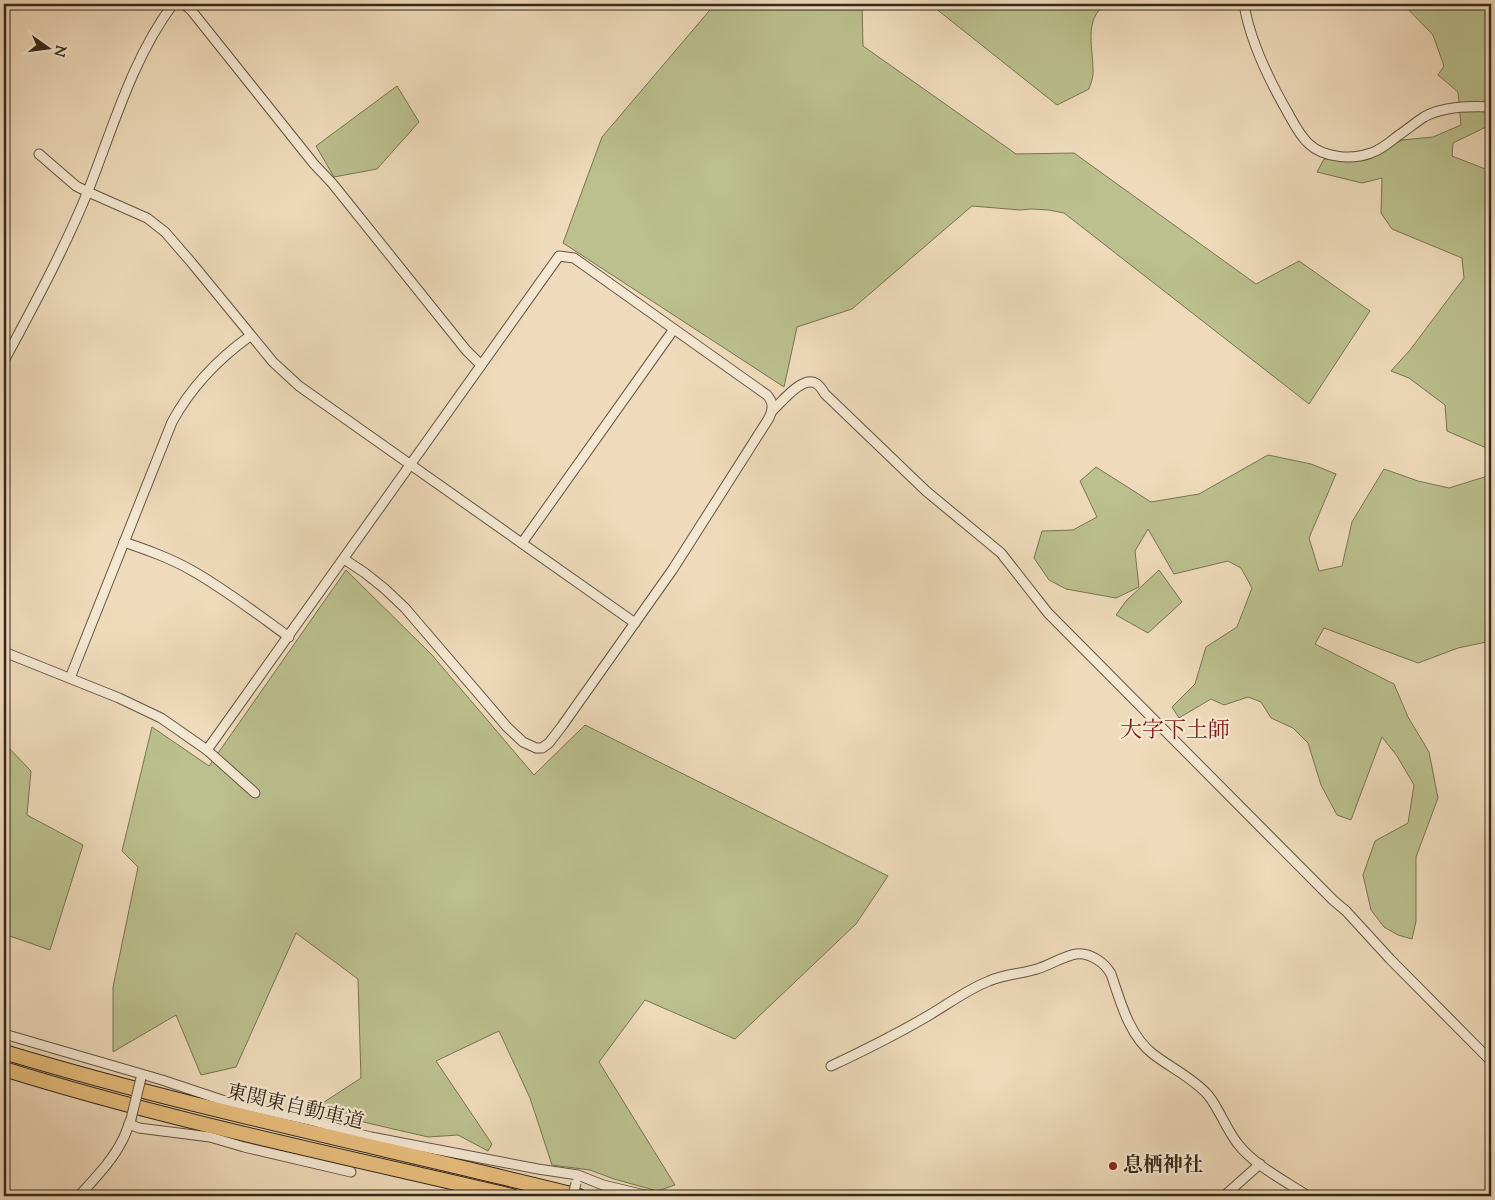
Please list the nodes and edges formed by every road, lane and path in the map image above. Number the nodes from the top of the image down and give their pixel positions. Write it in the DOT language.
graph roads {
  1 [pos="172,4"];
  2 [pos="184,4"];
  3 [pos="1244,4"];
  4 [pos="1491,108"];
  5 [pos="39,154"];
  6 [pos="88,192"];
  7 [pos="674,329"];
  8 [pos="250,336"];
  9 [pos="4,361"];
  10 [pos="480,365"];
  11 [pos="772,410"];
  12 [pos="410,464"];
  13 [pos="124,542"];
  14 [pos="522,543"];
  15 [pos="344,558"];
  16 [pos="635,623"];
  17 [pos="289,637"];
  18 [pos="4,652"];
  19 [pos="70,678"];
  20 [pos="207,750"];
  21 [pos="255,793"];
  22 [pos="4,1034"];
  23 [pos="4,1052"];
  24 [pos="1491,1060"];
  25 [pos="831,1066"];
  26 [pos="4,1069"];
  27 [pos="141,1076"];
  28 [pos="130,1121"];
  29 [pos="1260,1164"];
  30 [pos="351,1172"];
  31 [pos="578,1185"];
  32 [pos="80,1194"];
  33 [pos="512,1196"];
  34 [pos="573,1196"];
  35 [pos="649,1196"];
  36 [pos="1224,1196"];
  37 [pos="1308,1196"];
  1 -- 6 [label="street"];
  2 -- 10 [label="street"];
  3 -- 4 [label="street"];
  5 -- 6 [label="street"];
  6 -- 8 [label="street"];
  6 -- 9 [label="street"];
  7 -- 10 [label="street"];
  7 -- 11 [label="street"];
  7 -- 14 [label="street"];
  8 -- 12 [label="street"];
  8 -- 13 [label="street"];
  10 -- 12 [label="street"];
  11 -- 16 [label="street"];
  11 -- 24 [label="street"];
  12 -- 14 [label="street"];
  12 -- 15 [label="street"];
  13 -- 17 [label="street"];
  13 -- 19 [label="street"];
  14 -- 16 [label="street"];
  15 -- 16 [label="street"];
  15 -- 17 [label="street"];
  17 -- 20 [label="street"];
  18 -- 19 [label="street"];
  19 -- 20 [label="street"];
  20 -- 21 [label="street"];
  22 -- 27 [label="street"];
  23 -- 31 [label="highway, 東関東自動車道"];
  25 -- 29 [label="street"];
  26 -- 33 [label="highway, 東関東自動車道"];
  27 -- 28 [label="street, bridge"];
  27 -- 31 [label="street"];
  28 -- 30 [label="street"];
  28 -- 32 [label="street"];
  29 -- 36 [label="street"];
  29 -- 37 [label="street"];
  31 -- 34 [label="street, bridge"];
  31 -- 35 [label="street"];
}
